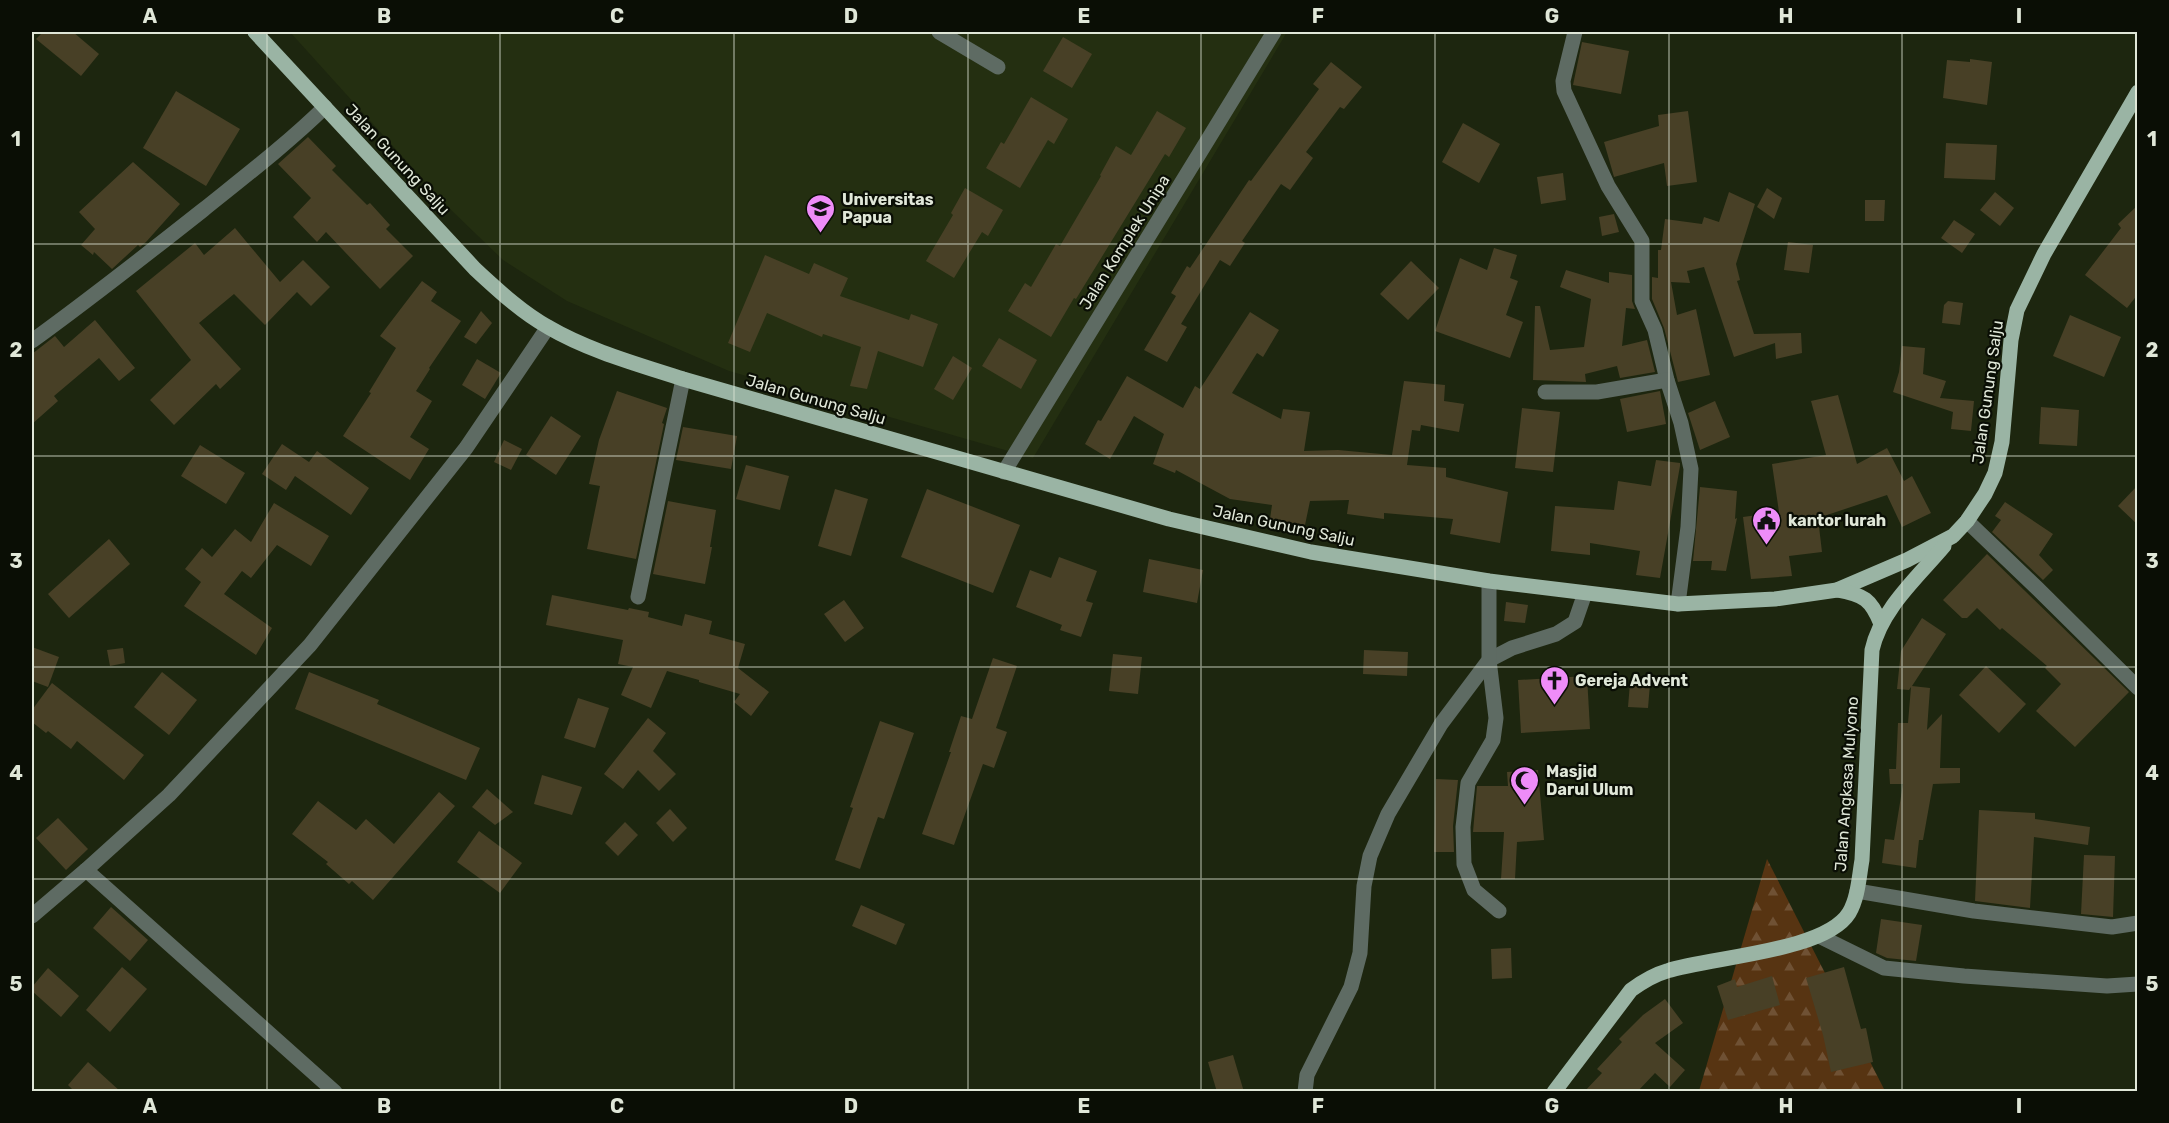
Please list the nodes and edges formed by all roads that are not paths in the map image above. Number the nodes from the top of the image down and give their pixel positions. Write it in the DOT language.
graph roads {
  1 [pos="255,32"];
  2 [pos="939,32"];
  3 [pos="1274,32"];
  4 [pos="1575,32"];
  5 [pos="998,67"];
  6 [pos="2138,92"];
  7 [pos="325,107"];
  8 [pos="548,327"];
  9 [pos="32,341"];
  10 [pos="683,379"];
  11 [pos="1667,380"];
  12 [pos="1545,392"];
  13 [pos="1004,472"];
  14 [pos="1967,521"];
  15 [pos="1953,536"];
  16 [pos="1489,581"];
  17 [pos="1837,590"];
  18 [pos="1586,593"];
  19 [pos="638,597"];
  20 [pos="1678,604"];
  21 [pos="1881,624"];
  22 [pos="1489,660"];
  23 [pos="2138,688"];
  24 [pos="86,870"];
  25 [pos="1857,891"];
  26 [pos="1499,911"];
  27 [pos="32,916"];
  28 [pos="2138,923"];
  29 [pos="1819,936"];
  30 [pos="2138,984"];
  31 [pos="335,1092"];
  32 [pos="1305,1092"];
  33 [pos="1554,1092"];
  1 -- 7 [label="main road, Jalan Gunung Salju"];
  2 -- 5 [label="street"];
  3 -- 13 [label="street, Jalan Komplek Unipa"];
  4 -- 11 [label="street"];
  6 -- 14 [label="main road, Jalan Gunung Salju"];
  7 -- 8 [label="main road, Jalan Gunung Salju"];
  7 -- 9 [label="street"];
  8 -- 10 [label="main road, Jalan Gunung Salju"];
  8 -- 24 [label="street"];
  10 -- 13 [label="main road, Jalan Gunung Salju"];
  10 -- 19 [label="street"];
  11 -- 12 [label="street"];
  11 -- 20 [label="street"];
  13 -- 16 [label="main road, Jalan Gunung Salju"];
  14 -- 15 [label="main road, Jalan Gunung Salju"];
  14 -- 23 [label="street"];
  15 -- 17 [label="main road, Jalan Gunung Salju"];
  15 -- 21 [label="main road, Jalan Angkasa Mulyono"];
  16 -- 18 [label="main road, Jalan Gunung Salju"];
  16 -- 22 [label="street"];
  17 -- 20 [label="main road, Jalan Gunung Salju"];
  17 -- 21 [label="main road"];
  18 -- 20 [label="main road, Jalan Gunung Salju"];
  18 -- 22 [label="street"];
  21 -- 25 [label="main road, Jalan Angkasa Mulyono"];
  22 -- 26 [label="street"];
  22 -- 32 [label="street"];
  24 -- 27 [label="street"];
  24 -- 31 [label="street"];
  25 -- 28 [label="street"];
  25 -- 29 [label="main road, Jalan Angkasa Mulyono"];
  29 -- 30 [label="street"];
  29 -- 33 [label="main road, Jalan Angkasa Mulyono"];
}
